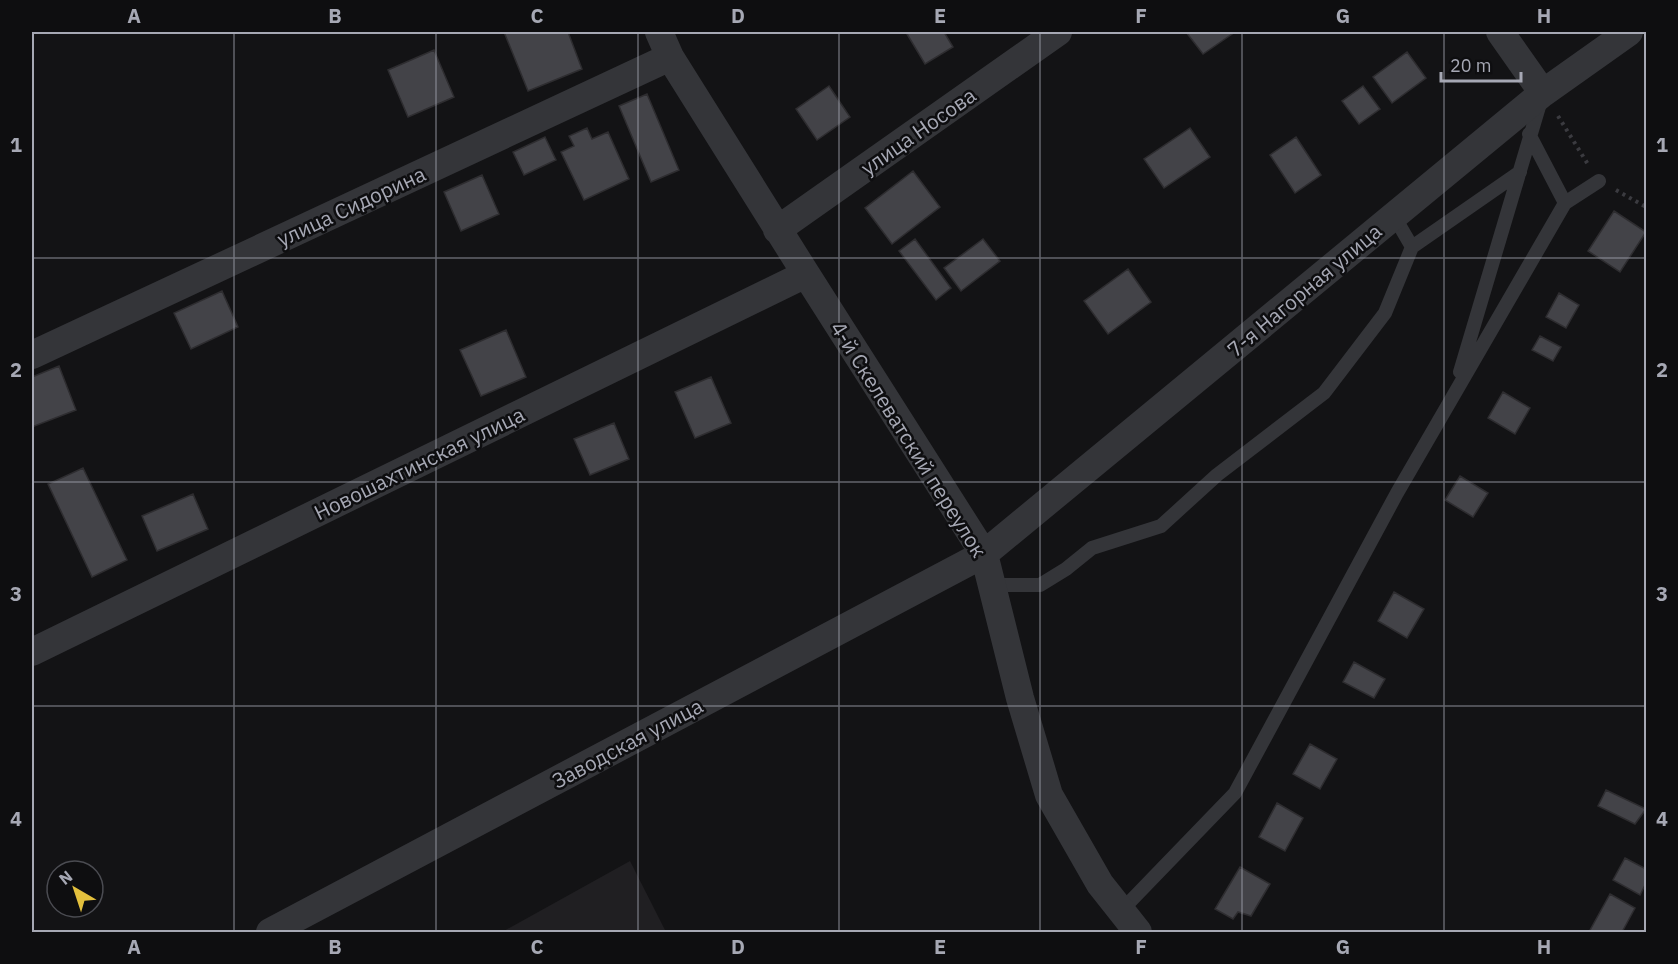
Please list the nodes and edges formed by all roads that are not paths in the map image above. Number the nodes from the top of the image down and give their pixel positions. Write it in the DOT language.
graph roads {
  1 [pos="659,32"];
  2 [pos="1058,32"];
  3 [pos="1500,32"];
  4 [pos="1629,32"];
  5 [pos="670,57"];
  6 [pos="1543,93"];
  7 [pos="1525,125"];
  8 [pos="1520,172"];
  9 [pos="1599,181"];
  10 [pos="1565,203"];
  11 [pos="1394,216"];
  12 [pos="777,230"];
  13 [pos="1412,247"];
  14 [pos="806,274"];
  15 [pos="32,356"];
  16 [pos="1454,395"];
  17 [pos="984,554"];
  18 [pos="992,585"];
  19 [pos="32,652"];
  20 [pos="1129,922"];
  21 [pos="270,933"];
  1 -- 5 [label="street, 4-й Скелеватский переулок"];
  2 -- 12 [label="street, улица Носова"];
  3 -- 6 [label="street"];
  4 -- 6 [label="street, 7-я Нагорная улица"];
  5 -- 12 [label="street, 4-й Скелеватский переулок"];
  5 -- 15 [label="street, улица Сидорина"];
  6 -- 7 [label="street, 7-я Нагорная улица"];
  7 -- 8 [label="lane"];
  7 -- 10 [label="lane"];
  7 -- 11 [label="street, 7-я Нагорная улица"];
  8 -- 13 [label="lane"];
  8 -- 16 [label="lane"];
  9 -- 10 [label="lane"];
  10 -- 16 [label="lane"];
  11 -- 13 [label="lane"];
  11 -- 17 [label="street, 7-я Нагорная улица"];
  12 -- 14 [label="street, 4-й Скелеватский переулок"];
  13 -- 18 [label="lane"];
  14 -- 17 [label="street, 4-й Скелеватский переулок"];
  14 -- 19 [label="street, Новошахтинская улица"];
  16 -- 20 [label="lane"];
  17 -- 18 [label="street, 4-й Скелеватский переулок"];
  17 -- 21 [label="street, Заводская улица"];
  18 -- 20 [label="street, 4-й Скелеватский переулок"];
}
